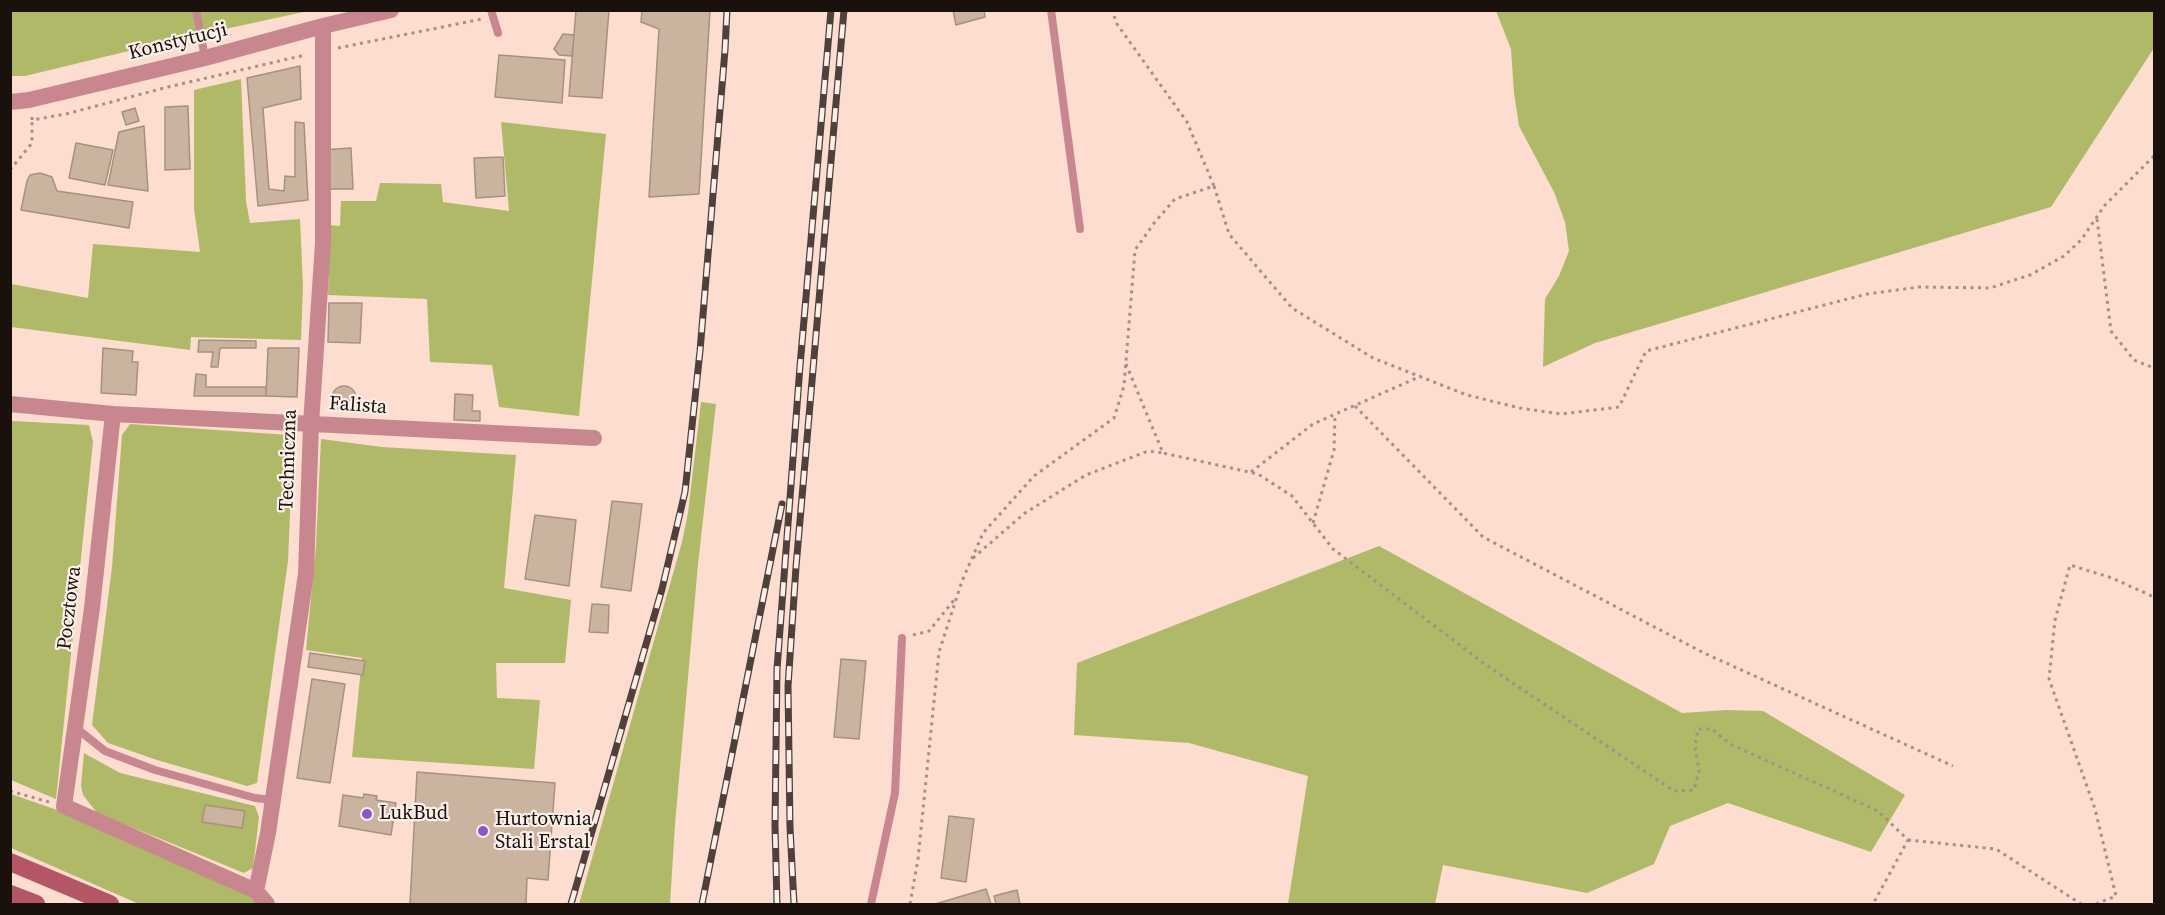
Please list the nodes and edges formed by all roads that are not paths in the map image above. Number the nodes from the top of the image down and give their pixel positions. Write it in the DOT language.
graph roads {
  1 [pos="196,10"];
  2 [pos="390,10"];
  3 [pos="1051,10"];
  4 [pos="492,13"];
  5 [pos="323,26"];
  6 [pos="498,33"];
  7 [pos="205,58"];
  8 [pos="10,102"];
  9 [pos="1080,229"];
  10 [pos="10,404"];
  11 [pos="113,414"];
  12 [pos="311,424"];
  13 [pos="594,438"];
  14 [pos="902,638"];
  15 [pos="75,728"];
  16 [pos="273,800"];
  17 [pos="10,862"];
  18 [pos="10,894"];
  19 [pos="262,898"];
  20 [pos="36,904"];
  21 [pos="110,904"];
  22 [pos="871,904"];
  1 -- 7 [label="lane"];
  2 -- 5 [label="street, Konstytucji"];
  3 -- 9 [label="lane"];
  4 -- 6 [label="lane"];
  5 -- 7 [label="street, Konstytucji"];
  5 -- 12 [label="street, Techniczna"];
  7 -- 8 [label="street, Konstytucji"];
  10 -- 11 [label="street, Falista"];
  11 -- 12 [label="street, Falista"];
  11 -- 15 [label="street, Pocztowa"];
  12 -- 13 [label="street, Falista"];
  12 -- 16 [label="street, Techniczna"];
  14 -- 22 [label="lane"];
  15 -- 16 [label="lane"];
  15 -- 19 [label="street, Pocztowa"];
  16 -- 19 [label="street, Techniczna"];
  17 -- 21 [label="main road"];
  18 -- 20 [label="main road"];
}
